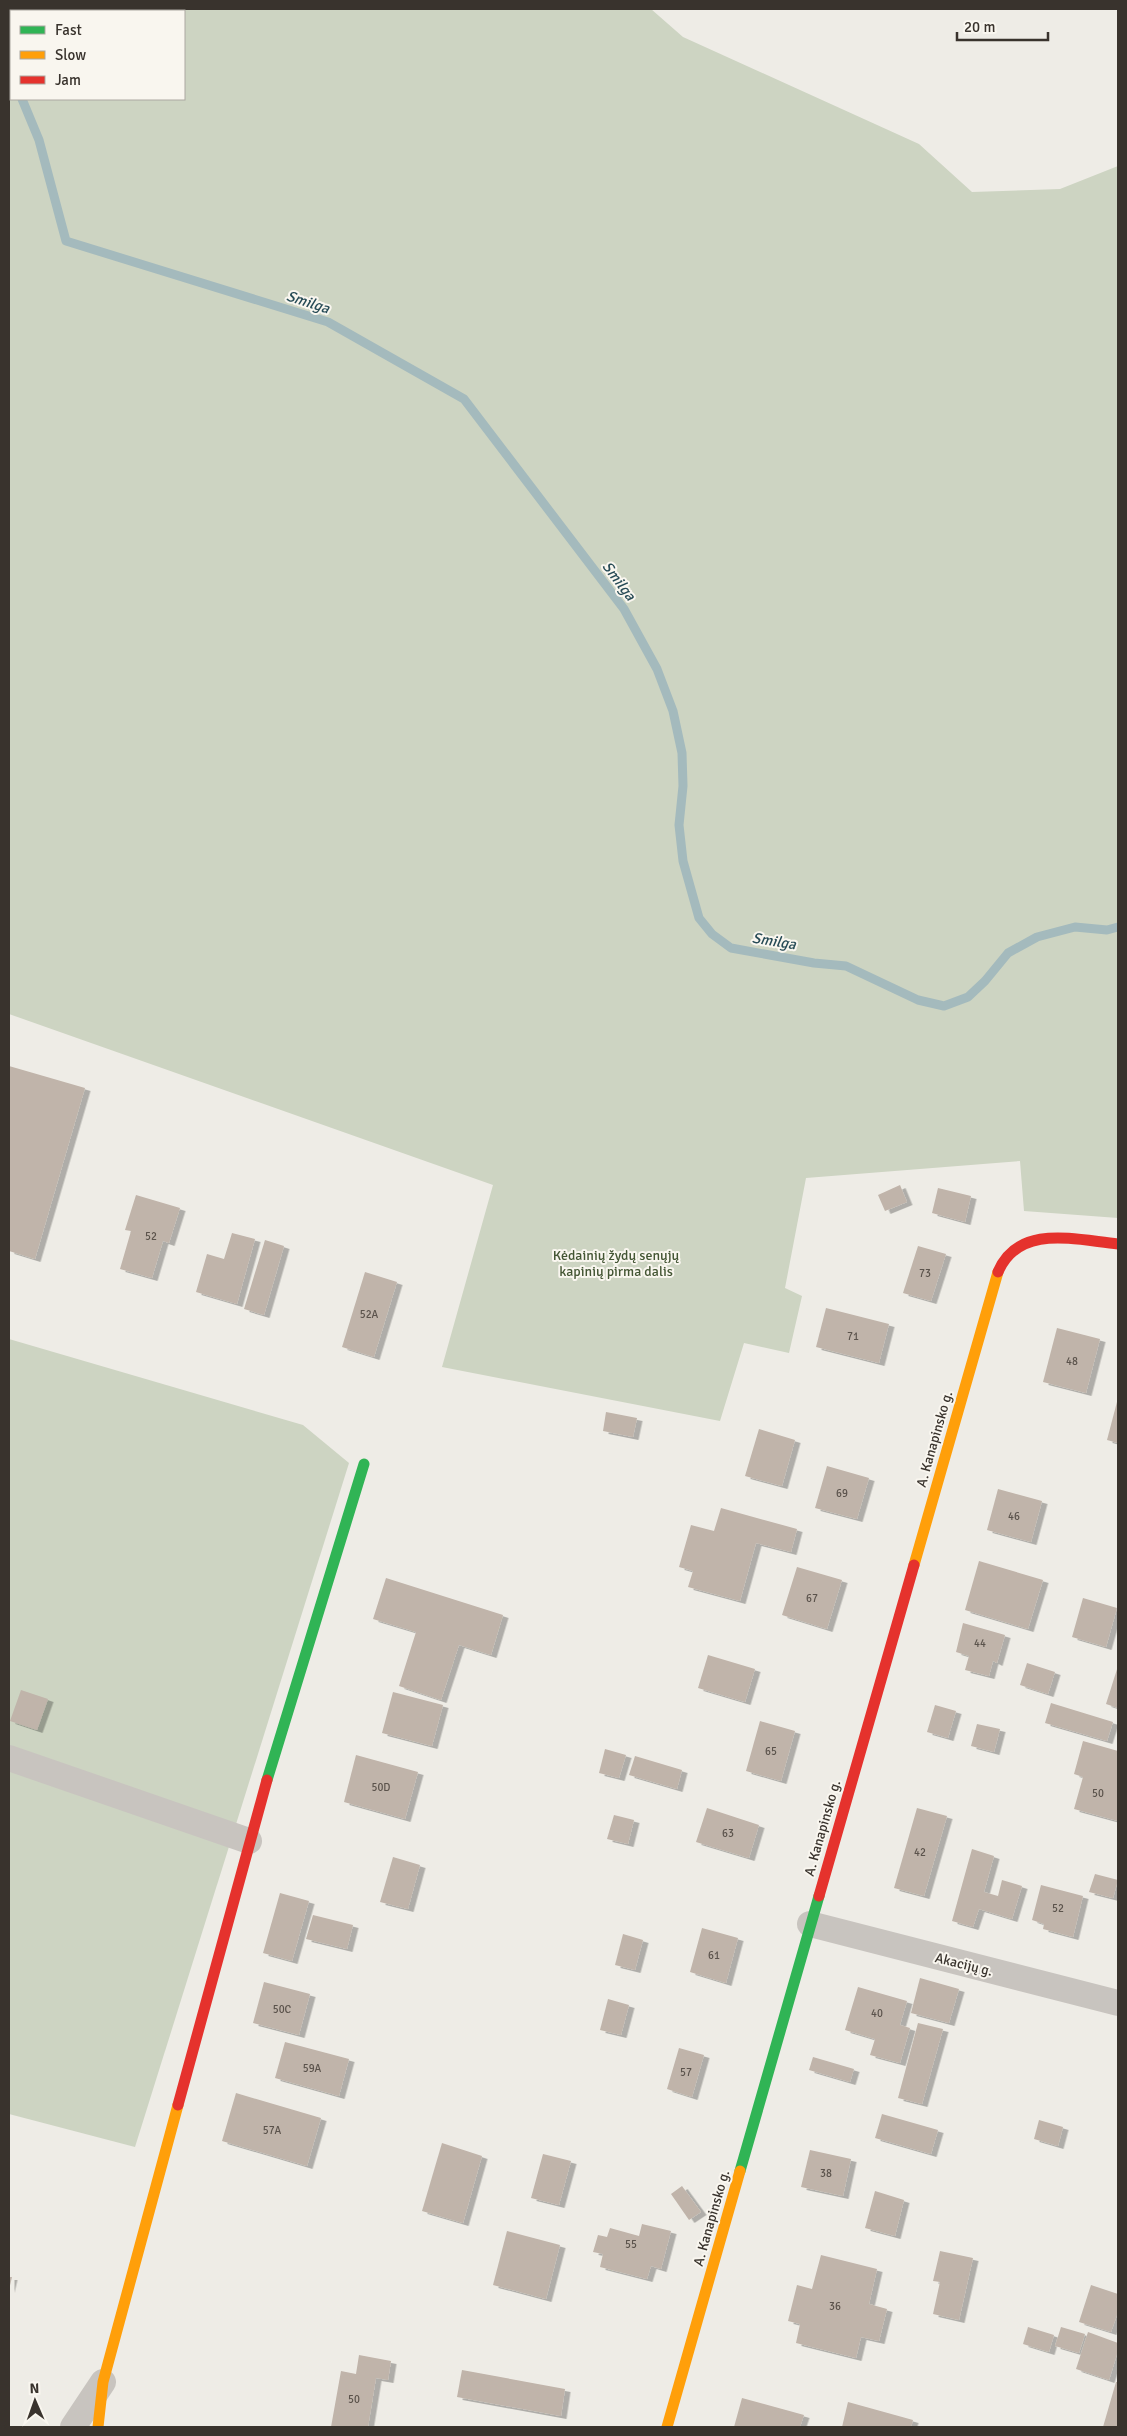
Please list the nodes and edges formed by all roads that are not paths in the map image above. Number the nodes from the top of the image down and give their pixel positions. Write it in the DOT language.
graph roads {
  1 [pos="1118,1244"];
  2 [pos="364,1464"];
  3 [pos="9,1758"];
  4 [pos="249,1841"];
  5 [pos="810,1924"];
  6 [pos="1118,2003"];
  7 [pos="103,2382"];
  8 [pos="73,2427"];
  9 [pos="98,2427"];
  10 [pos="667,2427"];
  1 -- 5 [label="street, A. Kanapinsko g."];
  2 -- 4 [label="street"];
  3 -- 4 [label="street"];
  4 -- 7 [label="street"];
  5 -- 6 [label="street, Akacijų g."];
  5 -- 10 [label="street, A. Kanapinsko g."];
  7 -- 8 [label="street"];
  7 -- 9 [label="street"];
}
